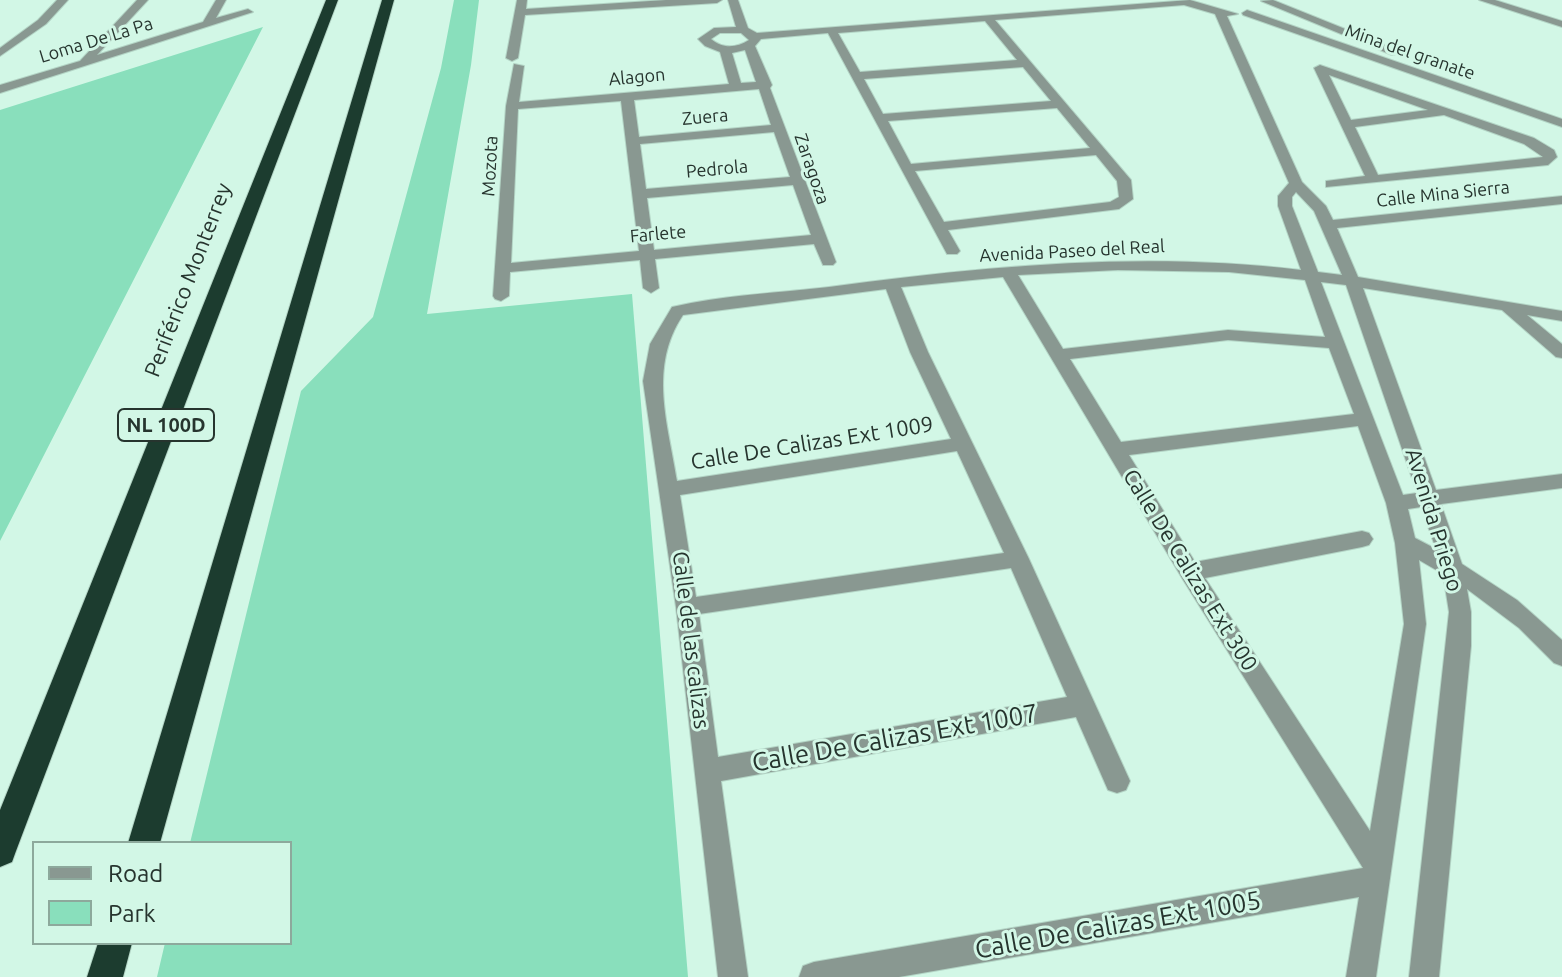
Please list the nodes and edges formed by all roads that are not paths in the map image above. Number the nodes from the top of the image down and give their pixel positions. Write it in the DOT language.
graph roads {
  1 [pos="63,0"];
  2 [pos="143,0"];
  3 [pos="221,0"];
  4 [pos="332,0"];
  5 [pos="388,0"];
  6 [pos="717,0"];
  7 [pos="733,0"];
  8 [pos="1484,0"];
  9 [pos="707,1"];
  10 [pos="1183,1"];
  11 [pos="1265,1"];
  12 [pos="608,3"];
  13 [pos="521,6"];
  14 [pos="248,12"];
  15 [pos="1220,13"];
  16 [pos="1247,13"];
  17 [pos="988,18"];
  18 [pos="1560,22"];
  19 [pos="207,25"];
  20 [pos="718,30"];
  21 [pos="743,30"];
  22 [pos="832,31"];
  23 [pos="752,41"];
  24 [pos="725,49"];
  25 [pos="1349,50"];
  26 [pos="0,53"];
  27 [pos="1376,60"];
  28 [pos="84,62"];
  29 [pos="1026,63"];
  30 [pos="1320,68"];
  31 [pos="857,76"];
  32 [pos="1346,76"];
  33 [pos="766,85"];
  34 [pos="736,88"];
  35 [pos="0,89"];
  36 [pos="627,96"];
  37 [pos="1060,104"];
  38 [pos="512,106"];
  39 [pos="1445,111"];
  40 [pos="1562,111"];
  41 [pos="879,118"];
  42 [pos="1562,123"];
  43 [pos="1347,124"];
  44 [pos="780,128"];
  45 [pos="633,141"];
  46 [pos="1100,151"];
  47 [pos="907,168"];
  48 [pos="1373,179"];
  49 [pos="796,181"];
  50 [pos="1296,184"];
  51 [pos="1331,184"];
  52 [pos="641,194"];
  53 [pos="1562,200"];
  54 [pos="1327,225"];
  55 [pos="939,227"];
  56 [pos="818,239"];
  57 [pos="952,251"];
  58 [pos="646,255"];
  59 [pos="828,262"];
  60 [pos="503,268"];
  61 [pos="1008,272"];
  62 [pos="1312,277"];
  63 [pos="1353,283"];
  64 [pos="892,284"];
  65 [pos="651,288"];
  66 [pos="501,296"];
  67 [pos="1508,307"];
  68 [pos="678,311"];
  69 [pos="1562,316"];
  70 [pos="1335,343"];
  71 [pos="1562,353"];
  72 [pos="1057,355"];
  73 [pos="1366,419"];
  74 [pos="961,444"];
  75 [pos="1115,450"];
  76 [pos="1562,481"];
  77 [pos="671,489"];
  78 [pos="1431,499"];
  79 [pos="1396,503"];
  80 [pos="1362,539"];
  81 [pos="1406,543"];
  82 [pos="1018,559"];
  83 [pos="1453,568"];
  84 [pos="1190,572"];
  85 [pos="687,607"];
  86 [pos="1562,656"];
  87 [pos="1081,705"];
  88 [pos="708,771"];
  89 [pos="1117,781"];
  90 [pos="145,841"];
  91 [pos="0,851"];
  92 [pos="1376,873"];
  93 [pos="114,945"];
  94 [pos="105,977"];
  95 [pos="733,977"];
  96 [pos="814,977"];
  97 [pos="1361,977"];
  98 [pos="1424,977"];
  1 -- 26 [label="street"];
  2 -- 28 [label="street"];
  3 -- 19 [label="street"];
  4 -- 91 [label="highway, Periférico Monterrey / NL 100D"];
  5 -- 90 [label="highway"];
  6 -- 9 [label="street"];
  7 -- 21 [label="street"];
  8 -- 18 [label="street"];
  9 -- 12 [label="street"];
  9 -- 20 [label="street"];
  10 -- 15 [label="street"];
  10 -- 17 [label="street"];
  11 -- 16 [label="street"];
  11 -- 40 [label="street"];
  12 -- 13 [label="street"];
  13 -- 38 [label="street, Mozota"];
  14 -- 19 [label="street, Loma De La Pa"];
  15 -- 16 [label="street"];
  15 -- 50 [label="street, Avenida Priego"];
  16 -- 25 [label="street, Mina del granate"];
  17 -- 22 [label="street"];
  17 -- 29 [label="street"];
  19 -- 28 [label="street, Loma De La Pa"];
  20 -- 21 [label="street"];
  20 -- 24 [label="street"];
  21 -- 23 [label="street"];
  22 -- 23 [label="street"];
  22 -- 31 [label="street"];
  23 -- 24 [label="street"];
  23 -- 33 [label="street, Zaragoza"];
  24 -- 34 [label="street"];
  25 -- 27 [label="street, Mina del granate"];
  25 -- 30 [label="street"];
  27 -- 32 [label="street"];
  27 -- 42 [label="street, Mina del granate"];
  28 -- 35 [label="street, Loma De La Pa"];
  29 -- 31 [label="street"];
  29 -- 37 [label="street"];
  30 -- 32 [label="street"];
  30 -- 43 [label="street"];
  31 -- 41 [label="street"];
  32 -- 39 [label="street"];
  33 -- 34 [label="street, Alagon"];
  33 -- 44 [label="street, Zaragoza"];
  34 -- 36 [label="street, Alagon"];
  36 -- 38 [label="street, Alagon"];
  36 -- 45 [label="street"];
  37 -- 41 [label="street"];
  37 -- 46 [label="street"];
  38 -- 60 [label="street, Mozota"];
  39 -- 43 [label="street"];
  39 -- 48 [label="street"];
  41 -- 47 [label="street"];
  43 -- 48 [label="street"];
  44 -- 45 [label="street, Zuera"];
  44 -- 49 [label="street, Zaragoza"];
  45 -- 52 [label="street"];
  46 -- 47 [label="street"];
  46 -- 55 [label="street"];
  47 -- 55 [label="street"];
  48 -- 51 [label="street"];
  49 -- 52 [label="street, Pedrola"];
  49 -- 56 [label="street, Zaragoza"];
  50 -- 54 [label="street, Avenida Priego"];
  50 -- 62 [label="street, Avenida Priego"];
  52 -- 58 [label="street"];
  53 -- 54 [label="street, Calle Mina Sierra"];
  54 -- 63 [label="street, Avenida Priego"];
  55 -- 57 [label="street"];
  56 -- 58 [label="street, Farlete"];
  56 -- 59 [label="street, Zaragoza"];
  58 -- 60 [label="street, Farlete"];
  58 -- 65 [label="street"];
  60 -- 66 [label="street, Mozota"];
  61 -- 62 [label="street, Avenida Paseo del Real"];
  61 -- 64 [label="street, Avenida Paseo del Real"];
  61 -- 72 [label="street, Calle De Calizas Ext 300"];
  62 -- 63 [label="street, Avenida Paseo del Real"];
  62 -- 70 [label="street, Avenida Priego"];
  63 -- 67 [label="street, Avenida Paseo del Real"];
  63 -- 78 [label="street, Avenida Priego"];
  64 -- 68 [label="street, Avenida Paseo del Real"];
  64 -- 74 [label="street"];
  67 -- 69 [label="street, Avenida Paseo del Real"];
  67 -- 71 [label="street"];
  68 -- 77 [label="street, Calle de las calizas"];
  70 -- 72 [label="street"];
  70 -- 73 [label="street, Avenida Priego"];
  72 -- 75 [label="street, Calle De Calizas Ext 300"];
  73 -- 75 [label="street"];
  73 -- 79 [label="street, Avenida Priego"];
  74 -- 77 [label="street, Calle De Calizas Ext 1009"];
  74 -- 82 [label="street"];
  75 -- 84 [label="street, Calle De Calizas Ext 300"];
  76 -- 78 [label="street"];
  77 -- 85 [label="street, Calle de las calizas"];
  78 -- 79 [label="street"];
  78 -- 83 [label="street, Avenida Priego"];
  79 -- 81 [label="street, Avenida Priego"];
  80 -- 84 [label="street"];
  81 -- 83 [label="street"];
  81 -- 92 [label="street, Avenida Priego"];
  82 -- 85 [label="street"];
  82 -- 87 [label="street"];
  83 -- 86 [label="street"];
  83 -- 98 [label="street, Avenida Priego"];
  84 -- 92 [label="street, Calle De Calizas Ext 300"];
  85 -- 88 [label="street, Calle de las calizas"];
  87 -- 88 [label="street, Calle De Calizas Ext 1007"];
  87 -- 89 [label="street"];
  88 -- 95 [label="street, Calle de las calizas"];
  92 -- 96 [label="street, Calle De Calizas Ext 1005"];
  92 -- 97 [label="street, Avenida Priego"];
  93 -- 94 [label="highway"];
}
